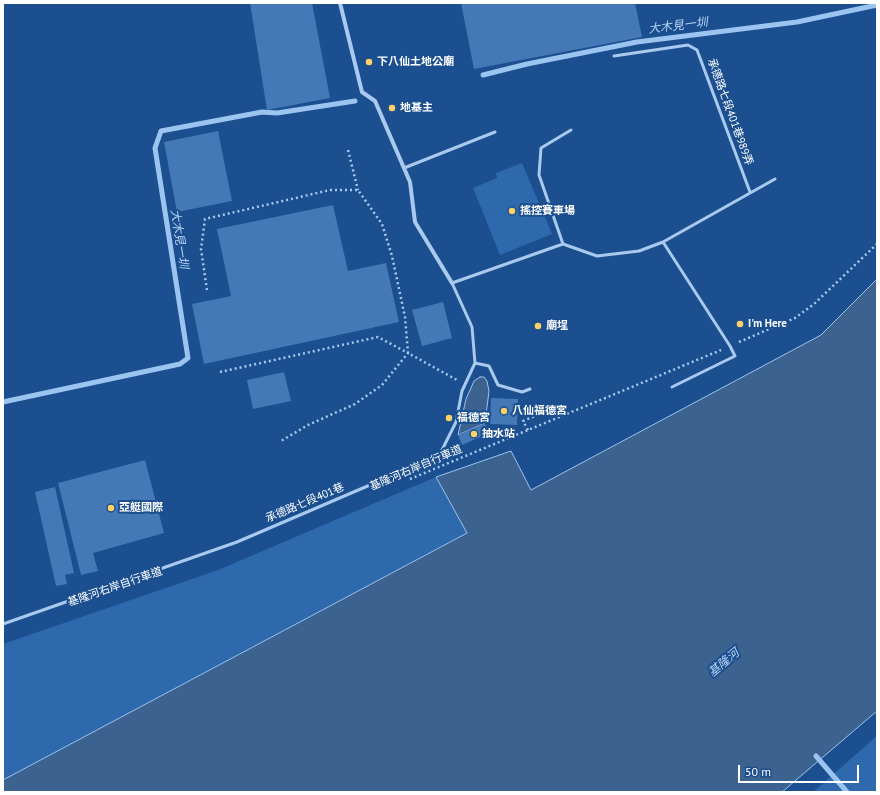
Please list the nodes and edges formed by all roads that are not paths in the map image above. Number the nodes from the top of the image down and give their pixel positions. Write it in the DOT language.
graph roads {
  1 [pos="340,3"];
  2 [pos="614,56"];
  3 [pos="571,130"];
  4 [pos="494,132"];
  5 [pos="404,168"];
  6 [pos="775,179"];
  7 [pos="750,192"];
  8 [pos="663,242"];
  9 [pos="563,244"];
  10 [pos="452,283"];
  11 [pos="474,363"];
  12 [pos="672,387"];
  13 [pos="530,389"];
  14 [pos="3,624"];
  1 -- 5 [label="street"];
  2 -- 7 [label="lane, 承德路七段401巷989弄"];
  3 -- 9 [label="lane"];
  4 -- 5 [label="lane"];
  5 -- 10 [label="street"];
  6 -- 7 [label="lane"];
  7 -- 8 [label="lane"];
  8 -- 9 [label="lane"];
  8 -- 12 [label="lane"];
  9 -- 10 [label="lane"];
  10 -- 11 [label="lane, 承德路七段401巷"];
  11 -- 13 [label="lane"];
  11 -- 14 [label="lane, 承德路七段401巷"];
}
